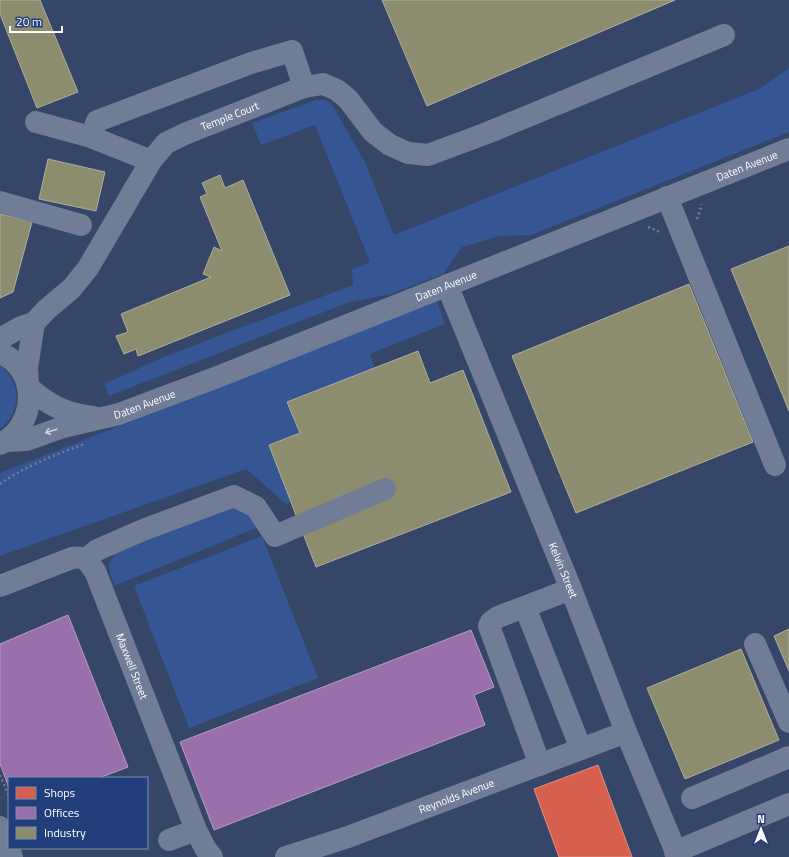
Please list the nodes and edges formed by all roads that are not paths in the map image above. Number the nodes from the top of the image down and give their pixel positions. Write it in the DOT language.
graph roads {
  1 [pos="724,35"];
  2 [pos="304,87"];
  3 [pos="36,122"];
  4 [pos="91,137"];
  5 [pos="789,149"];
  6 [pos="151,161"];
  7 [pos="667,197"];
  8 [pos="0,202"];
  9 [pos="81,225"];
  10 [pos="448,285"];
  11 [pos="34,323"];
  12 [pos="0,339"];
  13 [pos="0,353"];
  14 [pos="28,387"];
  15 [pos="102,418"];
  16 [pos="2,444"];
  17 [pos="775,465"];
  18 [pos="385,489"];
  19 [pos="86,559"];
  20 [pos="0,586"];
  21 [pos="571,589"];
  22 [pos="525,607"];
  23 [pos="755,644"];
  24 [pos="789,722"];
  25 [pos="626,732"];
  26 [pos="581,750"];
  27 [pos="789,758"];
  28 [pos="540,765"];
  29 [pos="692,798"];
  30 [pos="789,804"];
  31 [pos="0,827"];
  32 [pos="196,830"];
  33 [pos="170,840"];
  34 [pos="8,847"];
  35 [pos="676,854"];
  36 [pos="212,857"];
  37 [pos="286,857"];
  1 -- 2 [label="street, Temple Court"];
  2 -- 4 [label="street"];
  2 -- 6 [label="street, Temple Court"];
  3 -- 4 [label="street"];
  4 -- 6 [label="street"];
  5 -- 7 [label="street, Daten Avenue"];
  6 -- 11 [label="street, Temple Court"];
  7 -- 10 [label="street, Daten Avenue"];
  7 -- 17 [label="street"];
  8 -- 9 [label="street"];
  10 -- 15 [label="street, Daten Avenue"];
  10 -- 21 [label="street, Kelvin Street"];
  11 -- 12 [label="street, Temple Court"];
  11 -- 14 [label="street"];
  13 -- 14 [label="street"];
  14 -- 15 [label="street, Daten Avenue"];
  14 -- 16 [label="street"];
  15 -- 16 [label="street, Daten Avenue, one-way"];
  18 -- 19 [label="street"];
  19 -- 20 [label="street"];
  19 -- 32 [label="street, Maxwell Street"];
  21 -- 22 [label="street"];
  21 -- 25 [label="street, Kelvin Street"];
  22 -- 26 [label="street"];
  22 -- 28 [label="street"];
  23 -- 24 [label="street"];
  25 -- 26 [label="street, Reynolds Avenue"];
  25 -- 35 [label="street, Kelvin Street"];
  26 -- 28 [label="street, Reynolds Avenue"];
  27 -- 29 [label="street"];
  28 -- 37 [label="street, Reynolds Avenue"];
  30 -- 35 [label="street"];
  31 -- 34 [label="street"];
  32 -- 33 [label="street"];
  32 -- 36 [label="street, Maxwell Street"];
}
